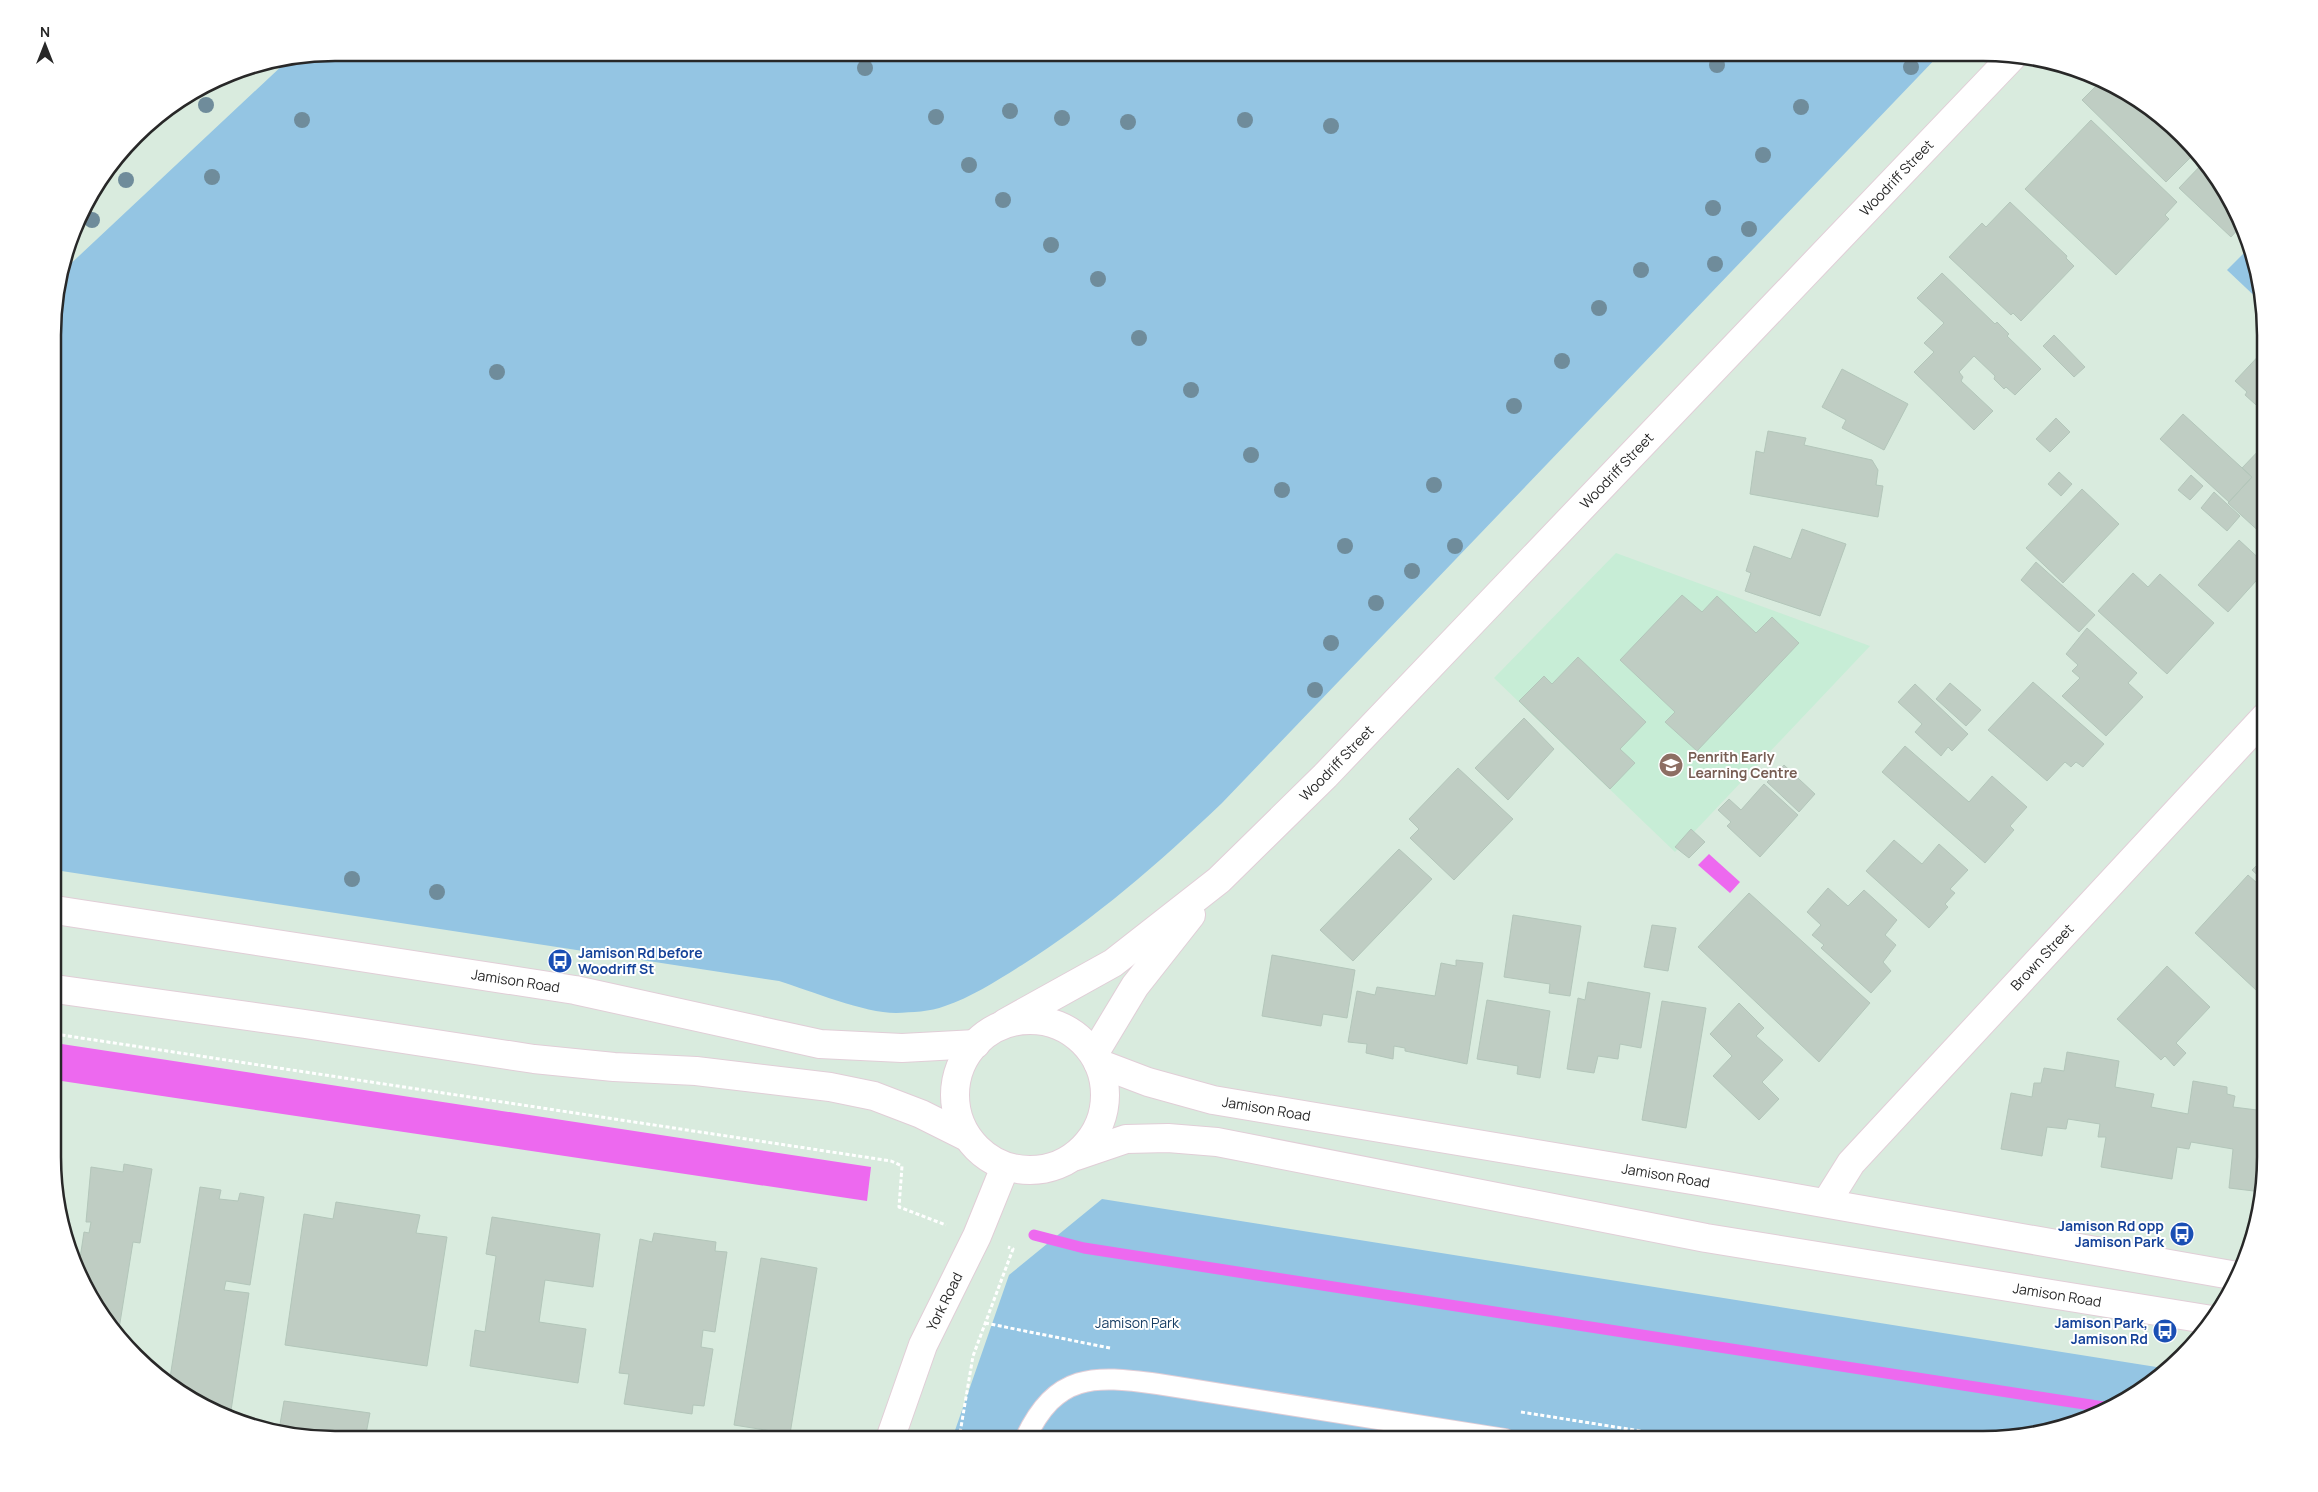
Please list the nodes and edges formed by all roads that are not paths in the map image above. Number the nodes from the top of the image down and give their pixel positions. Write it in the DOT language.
graph roads {
  1 [pos="2007,63"];
  2 [pos="2257,726"];
  3 [pos="1219,880"];
  4 [pos="61,911"];
  5 [pos="61,990"];
  6 [pos="1006,1023"];
  7 [pos="976,1044"];
  8 [pos="1096,1058"];
  9 [pos="967,1137"];
  10 [pos="1076,1156"];
  11 [pos="1006,1167"];
  12 [pos="1826,1203"];
  13 [pos="2230,1275"];
  14 [pos="2204,1319"];
  15 [pos="893,1431"];
  16 [pos="1029,1431"];
  17 [pos="1455,1431"];
  1 -- 3 [label="main road, Woodriff Street"];
  2 -- 12 [label="main road, Brown Street"];
  3 -- 6 [label="main road, Woodriff Street"];
  3 -- 8 [label="main road, Woodriff Street"];
  4 -- 7 [label="main road, Jamison Road"];
  5 -- 9 [label="main road"];
  6 -- 7 [label="main road"];
  6 -- 8 [label="main road"];
  7 -- 9 [label="main road"];
  8 -- 10 [label="main road"];
  8 -- 12 [label="main road, Jamison Road"];
  9 -- 11 [label="main road"];
  10 -- 11 [label="main road"];
  10 -- 14 [label="main road, Jamison Road"];
  11 -- 15 [label="main road, York Road"];
  12 -- 13 [label="main road, Jamison Road"];
  16 -- 17 [label="lane"];
}
